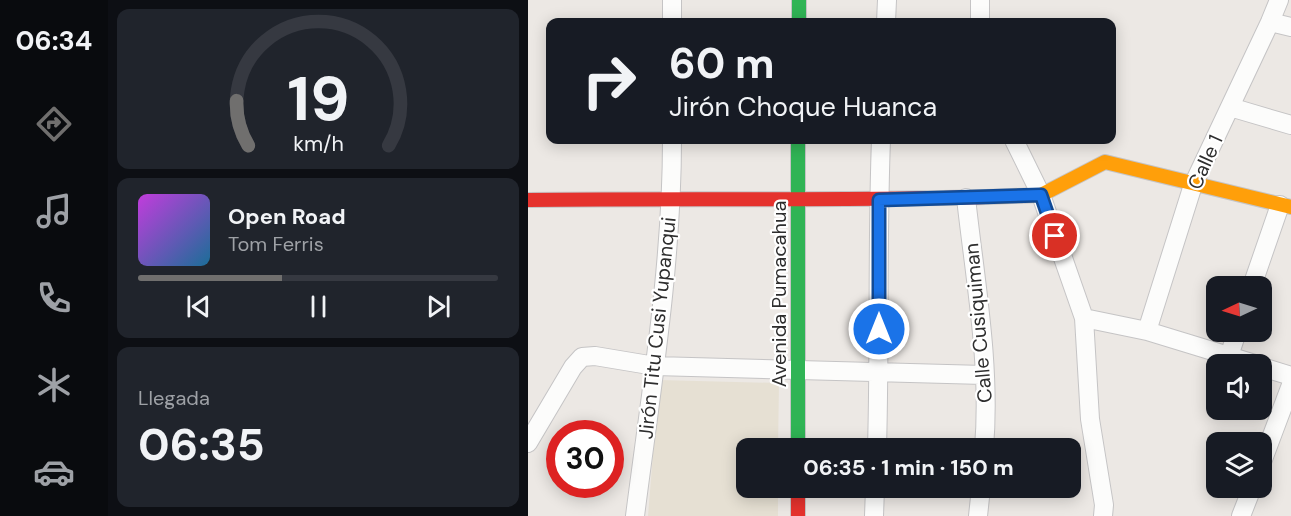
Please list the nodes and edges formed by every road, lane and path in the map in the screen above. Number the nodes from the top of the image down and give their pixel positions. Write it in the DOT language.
graph roads {
  1 [pos="672,0"];
  2 [pos="799,0"];
  3 [pos="887,0"];
  4 [pos="980,0"];
  5 [pos="1279,0"];
  6 [pos="672,18"];
  7 [pos="799,18"];
  8 [pos="886,18"];
  9 [pos="981,18"];
  10 [pos="1270,22"];
  11 [pos="1291,27"];
  12 [pos="1230,107"];
  13 [pos="1291,125"];
  14 [pos="672,144"];
  15 [pos="798,144"];
  16 [pos="881,144"];
  17 [pos="1016,144"];
  18 [pos="1193,184"];
  19 [pos="1041,195"];
  20 [pos="672,198"];
  21 [pos="966,198"];
  22 [pos="798,199"];
  23 [pos="528,200"];
  24 [pos="879,200"];
  25 [pos="1286,206"];
  26 [pos="1256,276"];
  27 [pos="1084,318"];
  28 [pos="1147,331"];
  29 [pos="1222,354"];
  30 [pos="655,366"];
  31 [pos="799,369"];
  32 [pos="1272,369"];
  33 [pos="879,372"];
  34 [pos="984,375"];
  35 [pos="1291,376"];
  36 [pos="1291,385"];
  37 [pos="1272,435"];
  38 [pos="798,438"];
  39 [pos="876,438"];
  40 [pos="985,438"];
  41 [pos="528,443"];
  42 [pos="798,498"];
  43 [pos="875,498"];
  44 [pos="980,498"];
  45 [pos="1248,498"];
  46 [pos="635,516"];
  47 [pos="798,516"];
  48 [pos="874,516"];
  49 [pos="978,516"];
  50 [pos="1103,516"];
  51 [pos="1240,516"];
  1 -- 6 [label="street"];
  2 -- 7 [label="street"];
  3 -- 8 [label="street"];
  4 -- 9 [label="street"];
  5 -- 10 [label="street, Calle 1"];
  10 -- 11 [label="street"];
  10 -- 12 [label="street, Calle 1"];
  12 -- 13 [label="street"];
  12 -- 18 [label="street, Calle 1"];
  14 -- 20 [label="street, Jirón Titu Cusi Yupanqui"];
  15 -- 22 [label="street, Avenida Pumacahua"];
  16 -- 24 [label="street"];
  17 -- 19 [label="street"];
  18 -- 19 [label="street"];
  18 -- 25 [label="street"];
  18 -- 28 [label="street, Calle 1"];
  19 -- 21 [label="street"];
  19 -- 27 [label="street"];
  20 -- 22 [label="street"];
  20 -- 23 [label="street"];
  20 -- 30 [label="street, Jirón Titu Cusi Yupanqui"];
  21 -- 24 [label="street"];
  21 -- 34 [label="street, Calle Cusiquiman"];
  22 -- 24 [label="street"];
  22 -- 31 [label="street, Avenida Pumacahua"];
  24 -- 33 [label="street"];
  25 -- 26 [label="street"];
  27 -- 28 [label="street"];
  27 -- 50 [label="street"];
  28 -- 29 [label="street"];
  30 -- 31 [label="street"];
  30 -- 41 [label="street"];
  30 -- 46 [label="street, Jirón Titu Cusi Yupanqui"];
  31 -- 33 [label="street"];
  31 -- 38 [label="street, Avenida Pumacahua"];
  32 -- 35 [label="street"];
  33 -- 34 [label="street"];
  33 -- 39 [label="street"];
  34 -- 40 [label="street, Calle Cusiquiman"];
  36 -- 37 [label="street"];
  42 -- 47 [label="street"];
  43 -- 48 [label="street"];
  44 -- 49 [label="street"];
  45 -- 51 [label="street"];
}
